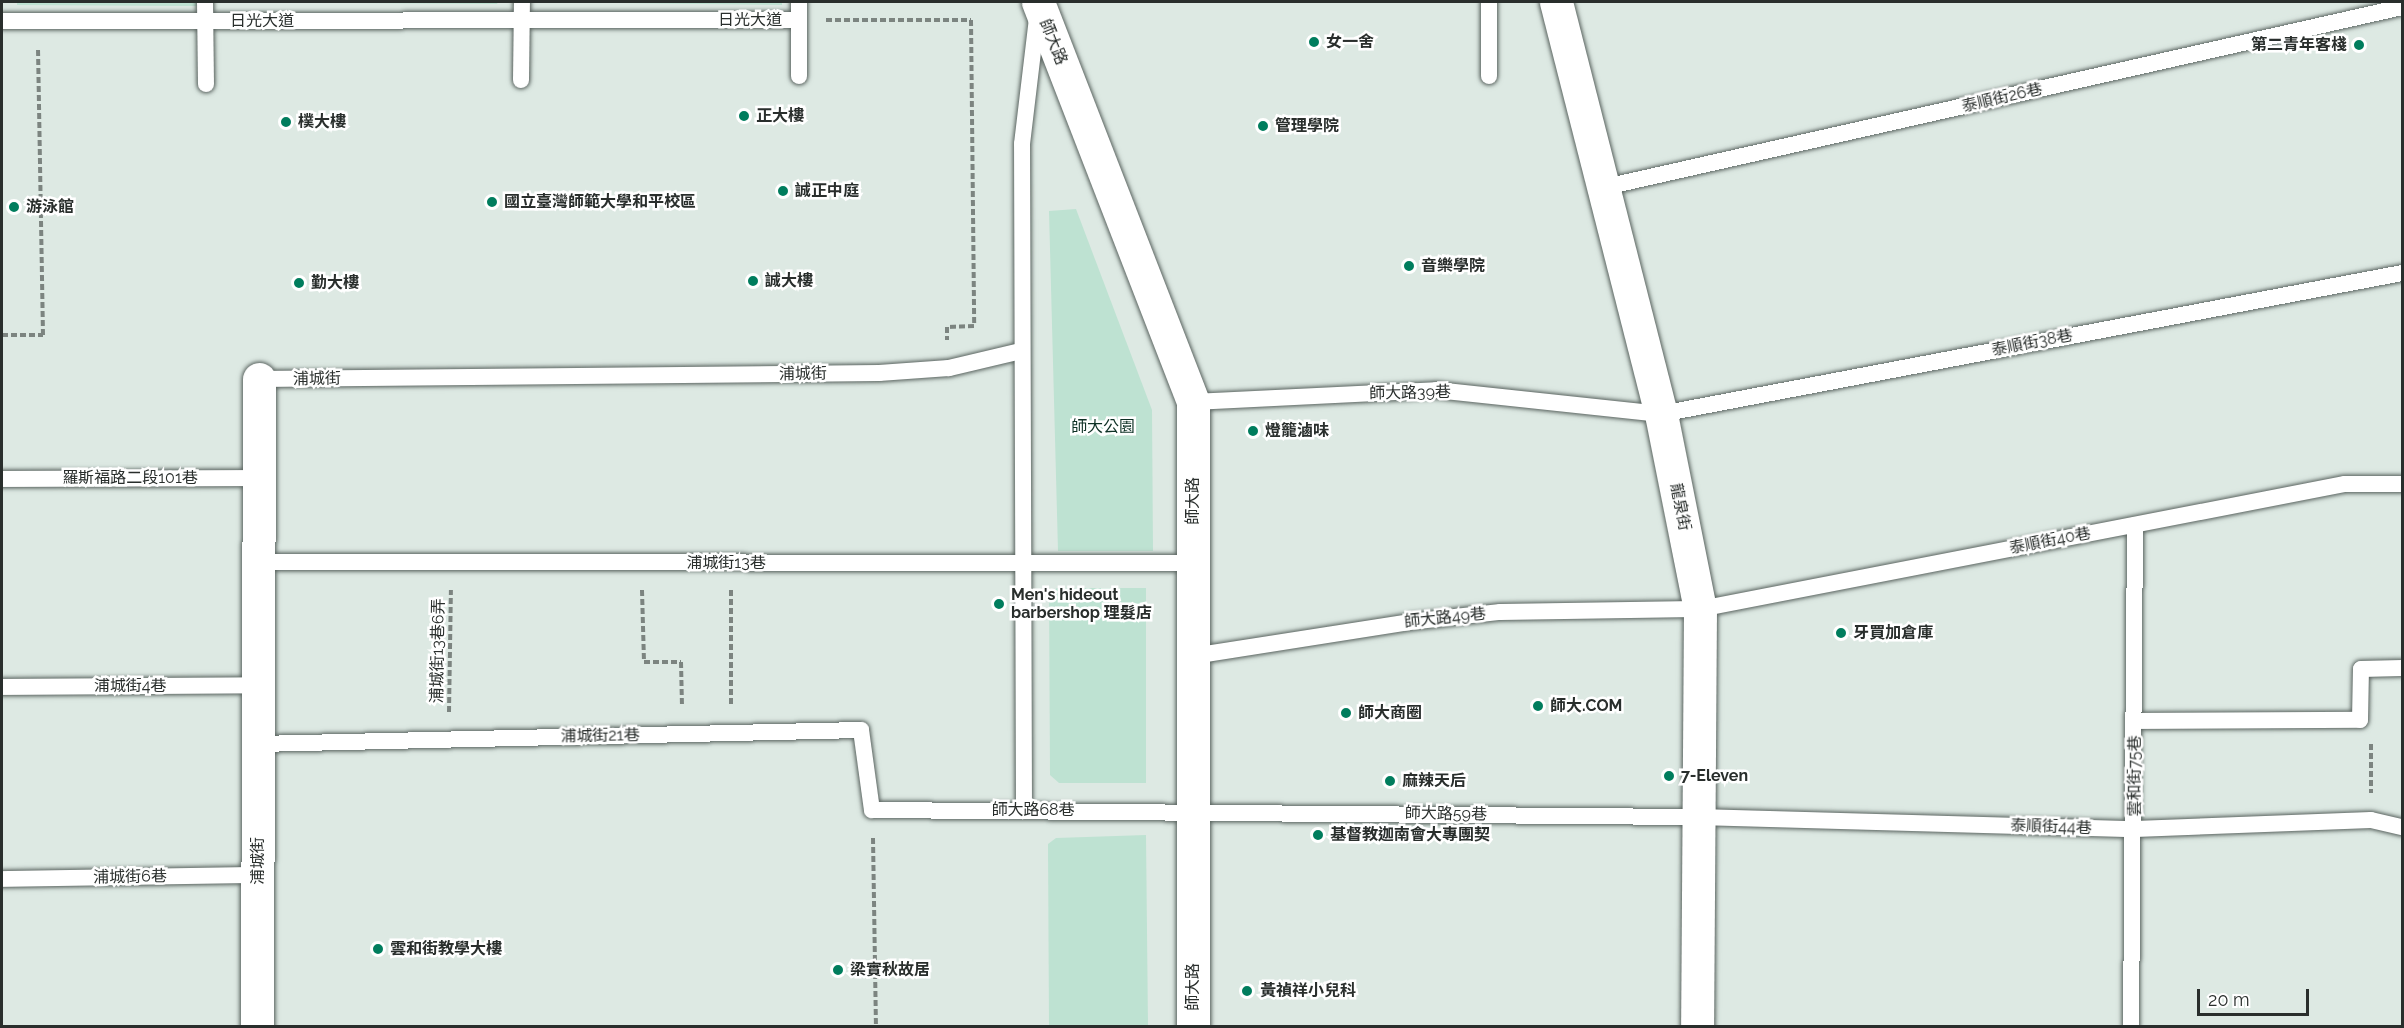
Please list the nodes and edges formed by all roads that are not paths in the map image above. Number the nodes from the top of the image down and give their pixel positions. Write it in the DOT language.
graph roads {
  1 [pos="205,2"];
  2 [pos="522,2"];
  3 [pos="799,2"];
  4 [pos="1489,2"];
  5 [pos="1556,2"];
  6 [pos="1038,4"];
  7 [pos="2403,7"];
  8 [pos="522,20"];
  9 [pos="799,20"];
  10 [pos="2,21"];
  11 [pos="205,21"];
  12 [pos="799,76"];
  13 [pos="1489,76"];
  14 [pos="521,80"];
  15 [pos="206,84"];
  16 [pos="1601,188"];
  17 [pos="2403,273"];
  18 [pos="1021,351"];
  19 [pos="259,379"];
  20 [pos="1193,402"];
  21 [pos="1661,414"];
  22 [pos="258,478"];
  23 [pos="2,479"];
  24 [pos="2403,484"];
  25 [pos="2135,525"];
  26 [pos="258,562"];
  27 [pos="1024,563"];
  28 [pos="1193,563"];
  29 [pos="1700,609"];
  30 [pos="1193,656"];
  31 [pos="2403,668"];
  32 [pos="258,685"];
  33 [pos="2,687"];
  34 [pos="2135,721"];
  35 [pos="258,744"];
  36 [pos="873,810"];
  37 [pos="1024,810"];
  38 [pos="1193,811"];
  39 [pos="1698,817"];
  40 [pos="2403,827"];
  41 [pos="2135,829"];
  42 [pos="258,875"];
  43 [pos="2,879"];
  44 [pos="257,1026"];
  45 [pos="1193,1026"];
  46 [pos="1697,1026"];
  47 [pos="2131,1026"];
  1 -- 11 [label="lane"];
  2 -- 8 [label="lane"];
  3 -- 9 [label="lane"];
  4 -- 13 [label="lane"];
  5 -- 16 [label="street, 龍泉街"];
  6 -- 18 [label="lane, 師大路"];
  6 -- 20 [label="street, 師大路"];
  7 -- 16 [label="lane, 泰順街26巷"];
  8 -- 9 [label="lane, 日光大道"];
  8 -- 11 [label="lane, 日光大道"];
  8 -- 14 [label="lane"];
  9 -- 12 [label="lane"];
  10 -- 11 [label="lane, 日光大道"];
  11 -- 15 [label="lane"];
  16 -- 21 [label="street, 龍泉街"];
  17 -- 21 [label="lane, 泰順街38巷"];
  18 -- 19 [label="lane, 浦城街"];
  18 -- 27 [label="lane, 師大路"];
  19 -- 22 [label="street, 浦城街"];
  20 -- 21 [label="lane, 師大路39巷"];
  20 -- 28 [label="street, 師大路"];
  21 -- 29 [label="street, 龍泉街"];
  22 -- 23 [label="lane, 羅斯福路二段101巷"];
  22 -- 26 [label="street, 浦城街"];
  24 -- 25 [label="lane, 泰順街40巷"];
  25 -- 29 [label="lane, 泰順街40巷"];
  25 -- 34 [label="lane, 雲和街75巷"];
  26 -- 27 [label="lane, 浦城街13巷"];
  26 -- 32 [label="street, 浦城街"];
  27 -- 28 [label="lane, 浦城街13巷"];
  27 -- 37 [label="lane, 師大路"];
  28 -- 30 [label="street, 師大路"];
  29 -- 30 [label="lane, 師大路49巷"];
  29 -- 39 [label="street, 龍泉街"];
  30 -- 38 [label="street, 師大路"];
  31 -- 34 [label="lane"];
  32 -- 33 [label="lane, 浦城街4巷"];
  32 -- 35 [label="street, 浦城街"];
  34 -- 41 [label="lane, 雲和街75巷"];
  35 -- 36 [label="lane, 浦城街21巷"];
  35 -- 42 [label="street, 浦城街"];
  36 -- 37 [label="lane, 師大路68巷"];
  37 -- 38 [label="lane, 師大路68巷"];
  38 -- 39 [label="lane, 師大路59巷"];
  38 -- 45 [label="street, 師大路"];
  39 -- 41 [label="lane, 泰順街44巷"];
  39 -- 46 [label="street, 龍泉街"];
  40 -- 41 [label="lane, 泰順街44巷"];
  41 -- 47 [label="lane, 雲和街75巷"];
  42 -- 43 [label="lane, 浦城街6巷"];
  42 -- 44 [label="street, 浦城街"];
}
